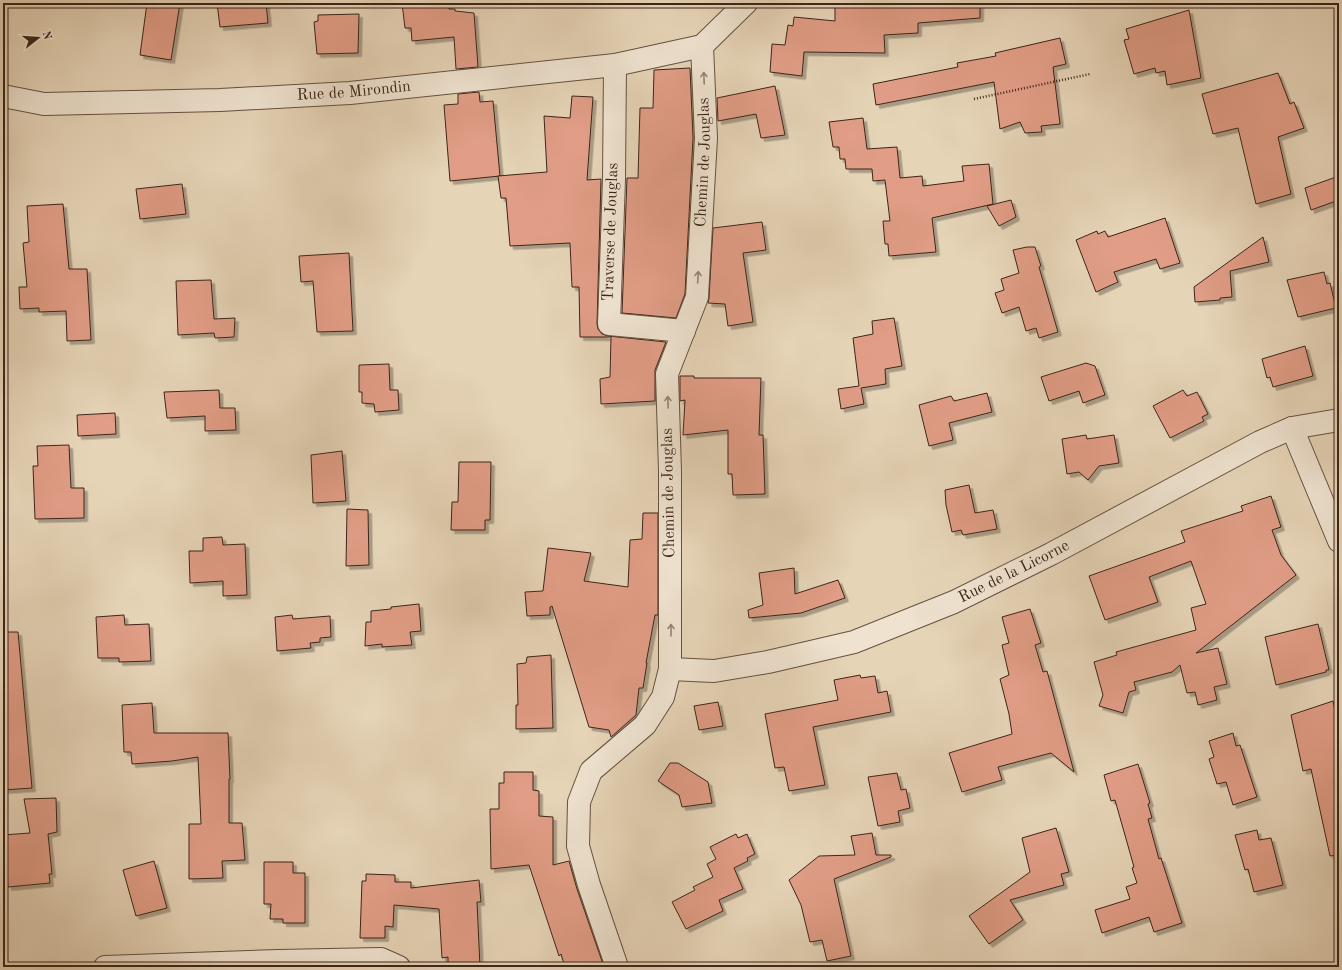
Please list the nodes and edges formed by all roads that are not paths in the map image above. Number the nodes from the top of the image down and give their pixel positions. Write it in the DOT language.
graph roads {
  1 [pos="746,3"];
  2 [pos="702,46"];
  3 [pos="615,65"];
  4 [pos="3,96"];
  5 [pos="684,331"];
  6 [pos="1339,420"];
  7 [pos="1292,428"];
  8 [pos="1339,541"];
  9 [pos="670,669"];
  10 [pos="105,967"];
  11 [pos="399,967"];
  12 [pos="617,967"];
  1 -- 2 [label="street"];
  2 -- 3 [label="street, Rue de Mirondin"];
  5 -- 2 [label="street, Chemin de Jouglas, one-way"];
  3 -- 4 [label="street, Rue de Mirondin"];
  3 -- 5 [label="street, Traverse de Jouglas"];
  9 -- 5 [label="street, Chemin de Jouglas, one-way"];
  6 -- 7 [label="street, Rue de la Licorne"];
  7 -- 8 [label="street"];
  7 -- 9 [label="street, Rue de la Licorne"];
  9 -- 12 [label="street, Chemin de Jouglas"];
  10 -- 11 [label="street"];
}
